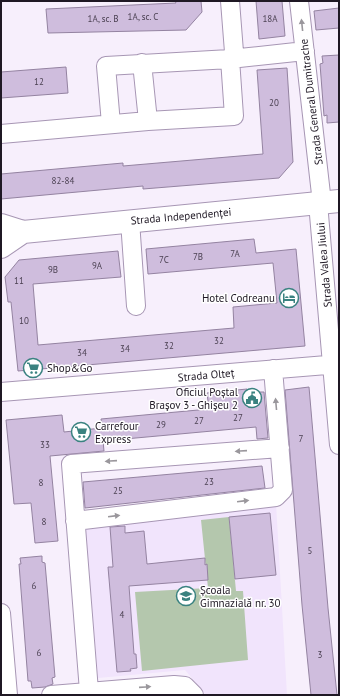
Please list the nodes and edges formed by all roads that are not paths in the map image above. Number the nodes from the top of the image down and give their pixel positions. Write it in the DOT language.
graph roads {
  1 [pos="230,1"];
  2 [pos="299,1"];
  3 [pos="305,51"];
  4 [pos="230,59"];
  5 [pos="142,63"];
  6 [pos="148,121"];
  7 [pos="111,124"];
  8 [pos="1,134"];
  9 [pos="327,202"];
  10 [pos="130,221"];
  11 [pos="1,225"];
  12 [pos="24,232"];
  13 [pos="1,247"];
  14 [pos="136,306"];
  15 [pos="336,364"];
  16 [pos="273,369"];
  17 [pos="1,392"];
  18 [pos="339,445"];
  19 [pos="280,448"];
  20 [pos="75,521"];
  21 [pos="1,613"];
  22 [pos="89,691"];
  23 [pos="8,695"];
  24 [pos="51,695"];
  25 [pos="194,695"];
  1 -- 4 [label="street"];
  3 -- 2 [label="street, Strada General Dumitrache, one-way"];
  3 -- 4 [label="street"];
  3 -- 9 [label="street, Strada General Dumitrache"];
  4 -- 5 [label="street"];
  4 -- 6 [label="street"];
  5 -- 6 [label="street"];
  5 -- 7 [label="street"];
  6 -- 7 [label="street"];
  7 -- 8 [label="street"];
  9 -- 10 [label="main road, Strada Independenței"];
  9 -- 15 [label="street, Strada Valea Jiului"];
  10 -- 12 [label="main road, Strada Independenței"];
  10 -- 14 [label="street"];
  11 -- 12 [label="main road, Strada Independenței"];
  12 -- 13 [label="main road, Strada Independenței"];
  15 -- 16 [label="street, Strada Olteț"];
  15 -- 18 [label="street, Strada Valea Jiului"];
  16 -- 17 [label="street, Strada Olteț"];
  19 -- 16 [label="street, one-way"];
  20 -- 19 [label="street, one-way"];
  19 -- 20 [label="street, one-way"];
  20 -- 22 [label="street"];
  21 -- 23 [label="street"];
  22 -- 24 [label="street"];
  22 -- 25 [label="street, one-way"];
}
